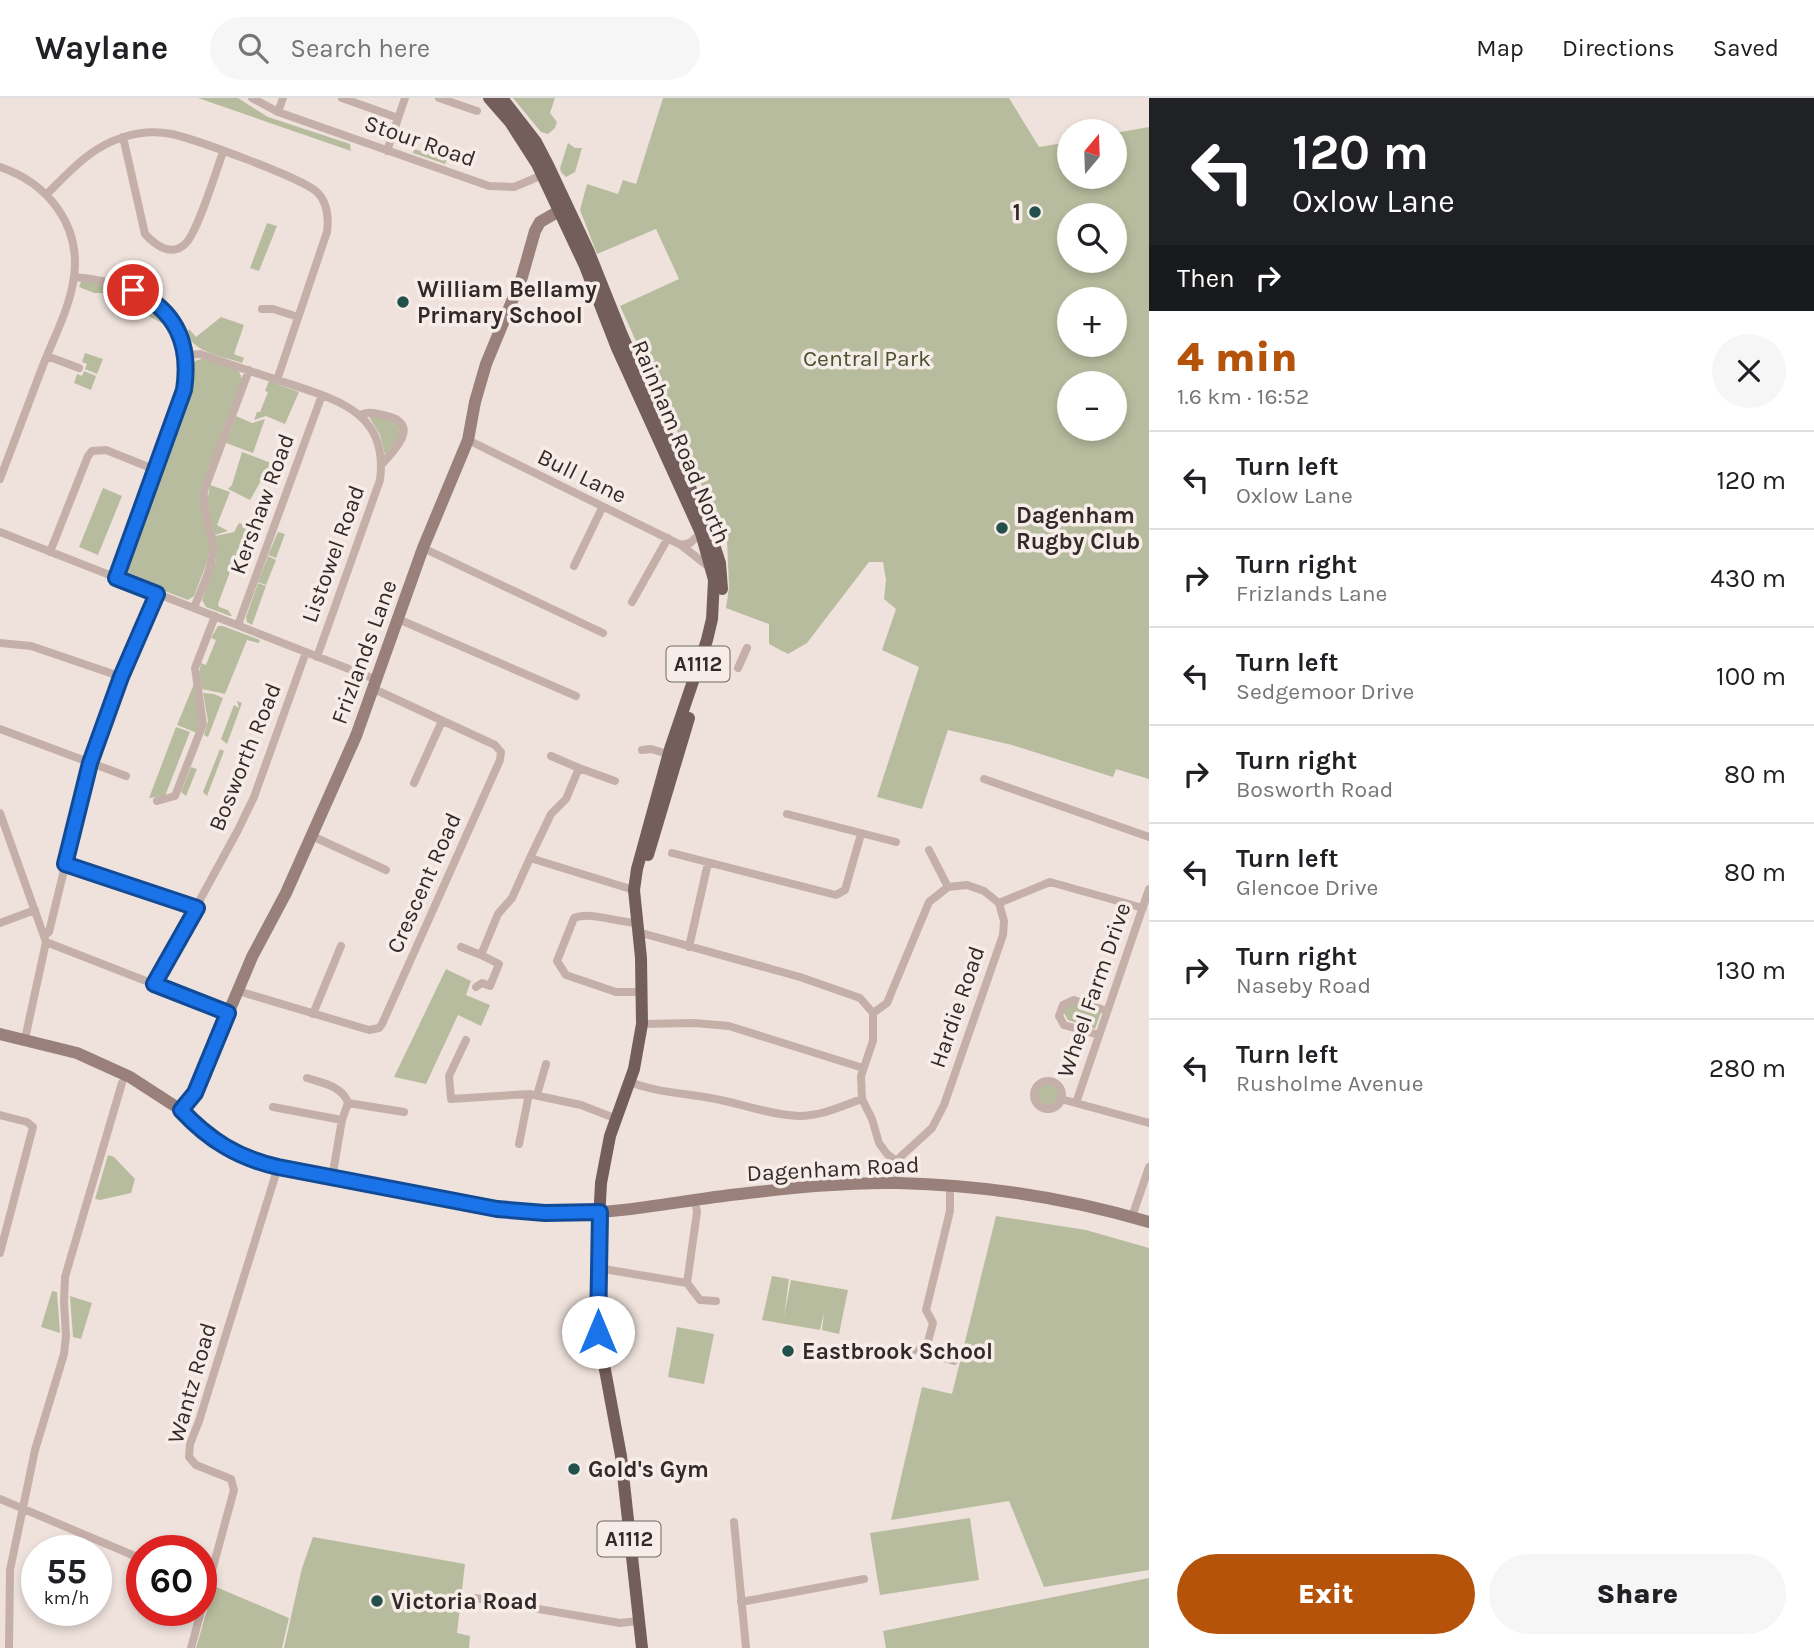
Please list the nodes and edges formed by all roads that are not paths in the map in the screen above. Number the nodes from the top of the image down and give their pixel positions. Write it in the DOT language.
graph roads {
  1 [pos="252,98"];
  2 [pos="283,98"];
  3 [pos="342,98"];
  4 [pos="405,98"];
  5 [pos="439,98"];
  6 [pos="489,98"];
  7 [pos="502,98"];
  8 [pos="477,111"];
  9 [pos="278,112"];
  10 [pos="398,118"];
  11 [pos="123,137"];
  12 [pos="387,150"];
  13 [pos="223,152"];
  14 [pos="0,167"];
  15 [pos="546,174"];
  16 [pos="47,194"];
  17 [pos="562,209"];
  18 [pos="74,277"];
  19 [pos="262,309"];
  20 [pos="298,317"];
  21 [pos="186,355"];
  22 [pos="47,356"];
  23 [pos="79,368"];
  24 [pos="249,370"];
  25 [pos="277,380"];
  26 [pos="322,395"];
  27 [pos="360,415"];
  28 [pos="468,440"];
  29 [pos="382,464"];
  30 [pos="156,470"];
  31 [pos="0,479"];
  32 [pos="602,508"];
  33 [pos="0,532"];
  34 [pos="701,533"];
  35 [pos="668,538"];
  36 [pos="681,545"];
  37 [pos="423,548"];
  38 [pos="50,552"];
  39 [pos="574,566"];
  40 [pos="712,571"];
  41 [pos="116,578"];
  42 [pos="157,594"];
  43 [pos="632,602"];
  44 [pos="194,608"];
  45 [pos="215,616"];
  46 [pos="398,620"];
  47 [pos="238,625"];
  48 [pos="603,633"];
  49 [pos="0,643"];
  50 [pos="747,648"];
  51 [pos="306,652"];
  52 [pos="317,657"];
  53 [pos="738,668"];
  54 [pos="121,677"];
  55 [pos="375,685"];
  56 [pos="576,696"];
  57 [pos="442,721"];
  58 [pos="0,729"];
  59 [pos="642,750"];
  60 [pos="668,754"];
  61 [pos="551,755"];
  62 [pos="90,763"];
  63 [pos="579,768"];
  64 [pos="126,776"];
  65 [pos="984,779"];
  66 [pos="615,781"];
  67 [pos="414,783"];
  68 [pos="157,801"];
  69 [pos="0,813"];
  70 [pos="787,814"];
  71 [pos="861,834"];
  72 [pos="312,836"];
  73 [pos="1149,837"];
  74 [pos="897,842"];
  75 [pos="929,850"];
  76 [pos="672,853"];
  77 [pos="530,858"];
  78 [pos="708,863"];
  79 [pos="65,864"];
  80 [pos="386,870"];
  81 [pos="948,887"];
  82 [pos="1149,889"];
  83 [pos="634,890"];
  84 [pos="999,903"];
  85 [pos="636,906"];
  86 [pos="197,908"];
  87 [pos="1143,908"];
  88 [pos="35,910"];
  89 [pos="0,923"];
  90 [pos="638,927"];
  91 [pos="46,939"];
  92 [pos="341,946"];
  93 [pos="461,947"];
  94 [pos="689,947"];
  95 [pos="481,955"];
  96 [pos="154,984"];
  97 [pos="476,987"];
  98 [pos="238,990"];
  99 [pos="642,992"];
  100 [pos="1107,1011"];
  101 [pos="228,1013"];
  102 [pos="873,1013"];
  103 [pos="313,1014"];
  104 [pos="642,1024"];
  105 [pos="0,1034"];
  106 [pos="1099,1035"];
  107 [pos="25,1039"];
  108 [pos="466,1040"];
  109 [pos="546,1064"];
  110 [pos="863,1068"];
  111 [pos="307,1078"];
  112 [pos="629,1082"];
  113 [pos="122,1083"];
  114 [pos="533,1094"];
  115 [pos="862,1099"];
  116 [pos="1061,1099"];
  117 [pos="348,1103"];
  118 [pos="1076,1103"];
  119 [pos="274,1107"];
  120 [pos="181,1110"];
  121 [pos="404,1112"];
  122 [pos="0,1115"];
  123 [pos="617,1119"];
  124 [pos="342,1120"];
  125 [pos="1149,1123"];
  126 [pos="519,1144"];
  127 [pos="896,1161"];
  128 [pos="278,1167"];
  129 [pos="1149,1167"];
  130 [pos="332,1178"];
  131 [pos="898,1183"];
  132 [pos="950,1186"];
  133 [pos="695,1201"];
  134 [pos="600,1212"];
  135 [pos="1132,1217"];
  136 [pos="1149,1222"];
  137 [pos="0,1253"];
  138 [pos="598,1268"];
  139 [pos="687,1283"];
  140 [pos="716,1301"];
  141 [pos="912,1349"];
  142 [pos="925,1353"];
  143 [pos="954,1361"];
  144 [pos="0,1499"];
  145 [pos="24,1509"];
  146 [pos="734,1522"];
  147 [pos="217,1546"];
  148 [pos="126,1552"];
  149 [pos="864,1578"];
  150 [pos="5,1591"];
  151 [pos="475,1598"];
  152 [pos="741,1602"];
  153 [pos="638,1621"];
  154 [pos="196,1626"];
  155 [pos="9,1648"];
  156 [pos="191,1648"];
  157 [pos="642,1648"];
  158 [pos="746,1648"];
  1 -- 9 [label="street, Stour Road"];
  2 -- 9 [label="street"];
  3 -- 10 [label="street"];
  4 -- 10 [label="street"];
  5 -- 8 [label="street"];
  6 -- 15 [label="main road, Rainham Road North / A1112"];
  7 -- 15 [label="main road, Rainham Road North / A1112"];
  9 -- 12 [label="street, Stour Road"];
  10 -- 12 [label="street"];
  11 -- 13 [label="street"];
  11 -- 13 [label="street"];
  11 -- 16 [label="street"];
  12 -- 15 [label="street, Stour Road"];
  13 -- 20 [label="street"];
  14 -- 16 [label="street"];
  15 -- 17 [label="main road, Rainham Road North / A1112"];
  16 -- 18 [label="street"];
  17 -- 28 [label="street, Frizlands Lane"];
  17 -- 34 [label="main road, Rainham Road North / A1112"];
  17 -- 85 [label="main road, Rainham Road North / A1112"];
  18 -- 21 [label="street"];
  18 -- 22 [label="street"];
  19 -- 20 [label="street"];
  20 -- 25 [label="street"];
  21 -- 24 [label="street, Listowel Road"];
  21 -- 30 [label="street"];
  22 -- 23 [label="street"];
  22 -- 31 [label="street"];
  24 -- 25 [label="street, Listowel Road"];
  24 -- 44 [label="street"];
  25 -- 26 [label="street, Listowel Road"];
  26 -- 27 [label="street, Listowel Road"];
  26 -- 47 [label="street, Kershaw Road"];
  27 -- 29 [label="street, Listowel Road"];
  27 -- 29 [label="street, Listowel Road"];
  28 -- 32 [label="street, Bull Lane"];
  28 -- 37 [label="street, Frizlands Lane"];
  29 -- 52 [label="street, Listowel Road"];
  30 -- 38 [label="street"];
  30 -- 41 [label="street"];
  32 -- 35 [label="street, Bull Lane"];
  32 -- 39 [label="street"];
  33 -- 38 [label="street, Crescent Road"];
  34 -- 36 [label="street"];
  34 -- 40 [label="main road, Rainham Road North / A1112"];
  35 -- 36 [label="street, Bull Lane"];
  35 -- 43 [label="street"];
  36 -- 40 [label="street, Bull Lane"];
  37 -- 46 [label="street, Frizlands Lane"];
  37 -- 48 [label="street"];
  38 -- 41 [label="street, Crescent Road"];
  40 -- 60 [label="main road, Rainham Road North / A1112"];
  41 -- 42 [label="street, Crescent Road"];
  42 -- 44 [label="street, Crescent Road"];
  42 -- 54 [label="street"];
  44 -- 45 [label="street, Crescent Road"];
  45 -- 47 [label="street, Crescent Road"];
  45 -- 68 [label="street"];
  46 -- 55 [label="street, Frizlands Lane"];
  46 -- 56 [label="street"];
  47 -- 51 [label="street, Crescent Road"];
  49 -- 54 [label="street"];
  50 -- 53 [label="street"];
  51 -- 52 [label="street, Crescent Road"];
  51 -- 86 [label="street, Bosworth Road"];
  52 -- 55 [label="street, Crescent Road"];
  54 -- 62 [label="street"];
  55 -- 57 [label="street, Crescent Road"];
  55 -- 72 [label="street, Frizlands Lane"];
  57 -- 67 [label="street"];
  57 -- 103 [label="street, Crescent Road"];
  58 -- 62 [label="street"];
  59 -- 60 [label="street"];
  60 -- 83 [label="main road, Rainham Road North / A1112"];
  61 -- 63 [label="street"];
  62 -- 64 [label="street"];
  62 -- 79 [label="street"];
  63 -- 66 [label="street"];
  63 -- 77 [label="street"];
  65 -- 73 [label="street"];
  69 -- 88 [label="street"];
  70 -- 71 [label="street"];
  71 -- 74 [label="street"];
  71 -- 78 [label="street"];
  72 -- 80 [label="street"];
  72 -- 98 [label="street, Frizlands Lane"];
  75 -- 81 [label="street"];
  76 -- 78 [label="street"];
  77 -- 83 [label="street"];
  77 -- 95 [label="street"];
  78 -- 94 [label="street"];
  79 -- 86 [label="street"];
  79 -- 91 [label="street"];
  81 -- 84 [label="street"];
  81 -- 102 [label="street"];
  82 -- 87 [label="street, Wheel Farm Drive"];
  83 -- 85 [label="main road, Rainham Road North / A1112"];
  84 -- 87 [label="street"];
  84 -- 127 [label="street, Hardie Road"];
  85 -- 90 [label="main road, Rainham Road North / A1112"];
  86 -- 96 [label="street, Bosworth Road"];
  87 -- 100 [label="street, Wheel Farm Drive"];
  88 -- 89 [label="street"];
  88 -- 91 [label="street"];
  90 -- 94 [label="street"];
  90 -- 99 [label="main road, Rainham Road North / A1112"];
  90 -- 99 [label="street"];
  91 -- 96 [label="street"];
  91 -- 107 [label="street"];
  92 -- 103 [label="street"];
  93 -- 95 [label="street"];
  94 -- 102 [label="street"];
  95 -- 97 [label="street"];
  96 -- 101 [label="street"];
  98 -- 101 [label="street, Frizlands Lane"];
  98 -- 103 [label="street, Crescent Road"];
  99 -- 104 [label="main road, Rainham Road North / A1112"];
  100 -- 106 [label="street, Wheel Farm Drive"];
  100 -- 106 [label="street"];
  101 -- 120 [label="street, Frizlands Lane"];
  102 -- 110 [label="street"];
  104 -- 110 [label="street"];
  104 -- 112 [label="main road, Rainham Road North / A1112"];
  105 -- 107 [label="street, Dagenham Road"];
  106 -- 118 [label="street, Wheel Farm Drive"];
  107 -- 120 [label="street, Dagenham Road"];
  108 -- 114 [label="street"];
  109 -- 114 [label="street"];
  110 -- 115 [label="street"];
  111 -- 117 [label="street"];
  112 -- 115 [label="street"];
  112 -- 123 [label="main road, Rainham Road North / A1112"];
  113 -- 145 [label="street"];
  114 -- 123 [label="street"];
  114 -- 126 [label="street"];
  115 -- 127 [label="street"];
  116 -- 118 [label="street"];
  117 -- 121 [label="street"];
  117 -- 124 [label="street"];
  118 -- 125 [label="street"];
  119 -- 124 [label="street"];
  120 -- 128 [label="street, Dagenham Road"];
  122 -- 137 [label="street"];
  123 -- 134 [label="main road, Rainham Road North / A1112"];
  124 -- 130 [label="street"];
  127 -- 131 [label="street"];
  128 -- 130 [label="street, Dagenham Road"];
  128 -- 147 [label="street, Wantz Road"];
  129 -- 135 [label="street"];
  130 -- 134 [label="street, Dagenham Road"];
  131 -- 132 [label="street, Dagenham Road"];
  131 -- 133 [label="street, Dagenham Road"];
  132 -- 135 [label="street, Dagenham Road"];
  132 -- 142 [label="street"];
  133 -- 134 [label="street, Dagenham Road"];
  133 -- 139 [label="street"];
  134 -- 138 [label="main road, A1112"];
  135 -- 136 [label="street, Dagenham Road"];
  138 -- 139 [label="street"];
  138 -- 153 [label="main road, A1112"];
  139 -- 140 [label="street"];
  141 -- 142 [label="street"];
  142 -- 143 [label="street"];
  144 -- 145 [label="street"];
  145 -- 148 [label="street"];
  145 -- 150 [label="street"];
  146 -- 152 [label="street"];
  149 -- 152 [label="street"];
  150 -- 155 [label="street"];
  151 -- 153 [label="street"];
  152 -- 158 [label="street"];
  153 -- 157 [label="main road, A1112"];
  154 -- 156 [label="street"];
}
